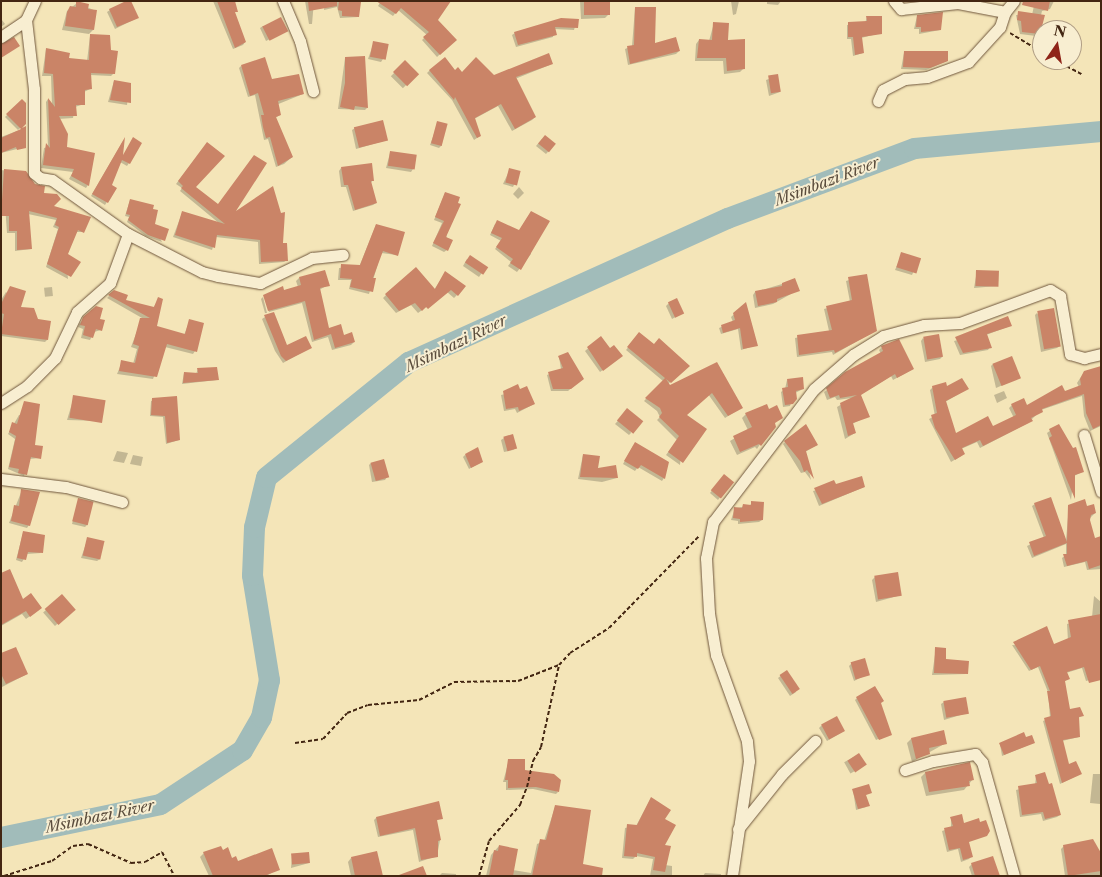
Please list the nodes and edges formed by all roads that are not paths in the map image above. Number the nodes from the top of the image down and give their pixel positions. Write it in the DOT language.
graph roads {
  1 [pos="35,1"];
  2 [pos="283,1"];
  3 [pos="894,1"];
  4 [pos="1014,1"];
  5 [pos="1005,12"];
  6 [pos="26,20"];
  7 [pos="1,37"];
  8 [pos="312,91"];
  9 [pos="878,101"];
  10 [pos="128,234"];
  11 [pos="343,255"];
  12 [pos="1101,354"];
  13 [pos="2,406"];
  14 [pos="1084,435"];
  15 [pos="1,479"];
  16 [pos="1101,491"];
  17 [pos="122,502"];
  18 [pos="815,741"];
  19 [pos="905,770"];
  20 [pos="738,829"];
  21 [pos="732,876"];
  22 [pos="1014,876"];
  1 -- 6 [label="street"];
  2 -- 8 [label="street"];
  3 -- 5 [label="street"];
  4 -- 5 [label="street"];
  5 -- 9 [label="street"];
  6 -- 7 [label="street"];
  6 -- 10 [label="street"];
  10 -- 11 [label="street"];
  10 -- 13 [label="street"];
  12 -- 20 [label="street"];
  14 -- 16 [label="street"];
  15 -- 17 [label="street"];
  18 -- 20 [label="street"];
  19 -- 22 [label="street"];
  20 -- 21 [label="street"];
}
